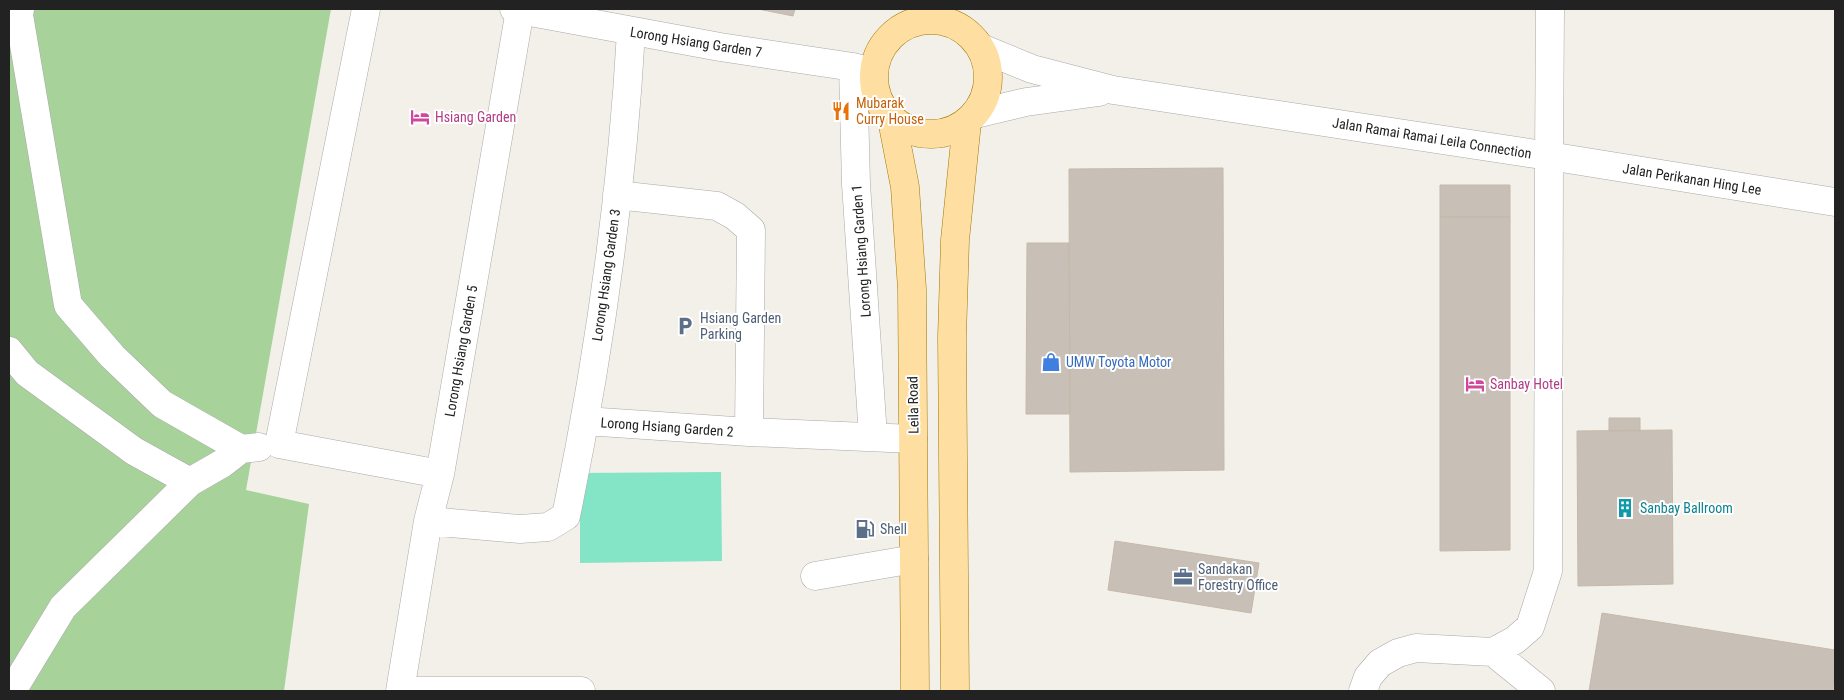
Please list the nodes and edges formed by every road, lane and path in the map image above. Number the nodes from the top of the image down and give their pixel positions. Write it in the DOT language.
graph roads {
  1 [pos="20,9"];
  2 [pos="366,9"];
  3 [pos="517,9"];
  4 [pos="896,9"];
  5 [pos="967,9"];
  6 [pos="1550,9"];
  7 [pos="631,32"];
  8 [pos="887,40"];
  9 [pos="977,43"];
  10 [pos="864,69"];
  11 [pos="1113,90"];
  12 [pos="972,118"];
  13 [pos="892,120"];
  14 [pos="1549,156"];
  15 [pos="617,195"];
  16 [pos="1835,202"];
  17 [pos="9,351"];
  18 [pos="585,421"];
  19 [pos="749,432"];
  20 [pos="873,436"];
  21 [pos="913,439"];
  22 [pos="279,444"];
  23 [pos="242,449"];
  24 [pos="440,474"];
  25 [pos="190,482"];
  26 [pos="428,521"];
  27 [pos="914,559"];
  28 [pos="815,576"];
  29 [pos="1493,652"];
  30 [pos="1366,684"];
  31 [pos="12,691"];
  32 [pos="400,691"];
  33 [pos="545,691"];
  34 [pos="580,691"];
  35 [pos="915,691"];
  36 [pos="958,691"];
  37 [pos="1343,691"];
  38 [pos="1541,691"];
  1 -- 23 [label="street"];
  2 -- 22 [label="street"];
  3 -- 7 [label="street, Lorong Hsiang Garden 7"];
  3 -- 24 [label="street, Lorong Hsiang Garden 5"];
  4 -- 8 [label="main road"];
  5 -- 9 [label="main road"];
  6 -- 14 [label="street"];
  7 -- 10 [label="street, Lorong Hsiang Garden 7"];
  7 -- 15 [label="street, Lorong Hsiang Garden 3"];
  8 -- 9 [label="main road"];
  8 -- 10 [label="main road"];
  9 -- 11 [label="street, Jalan Ramai Ramai Leila Connection"];
  9 -- 12 [label="main road"];
  10 -- 13 [label="main road"];
  10 -- 20 [label="street, Lorong Hsiang Garden 1"];
  11 -- 12 [label="street, Jalan Ramai Ramai Leila Connection"];
  11 -- 14 [label="street, Jalan Ramai Ramai Leila Connection"];
  12 -- 13 [label="main road"];
  12 -- 36 [label="main road"];
  13 -- 21 [label="main road, Leila Road"];
  14 -- 16 [label="street, Jalan Perikanan Hing Lee"];
  14 -- 29 [label="street, Jalan Ramai Ramai Leila Connection"];
  15 -- 18 [label="street, Lorong Hsiang Garden 3"];
  15 -- 19 [label="street"];
  17 -- 25 [label="street"];
  18 -- 19 [label="street, Lorong Hsiang Garden 2"];
  18 -- 26 [label="street, Lorong Hsiang Garden 3"];
  19 -- 20 [label="street, Lorong Hsiang Garden 2"];
  20 -- 21 [label="street, Lorong Hsiang Garden 2"];
  21 -- 27 [label="main road, Leila Road"];
  22 -- 23 [label="street"];
  22 -- 24 [label="street"];
  23 -- 25 [label="street"];
  24 -- 26 [label="street, Lorong Hsiang Garden 5"];
  25 -- 31 [label="street"];
  26 -- 32 [label="street, Lorong Hsiang Garden 5"];
  27 -- 28 [label="street"];
  27 -- 35 [label="main road, Leila Road"];
  29 -- 30 [label="street"];
  29 -- 38 [label="street"];
  30 -- 37 [label="street"];
  32 -- 33 [label="street"];
  33 -- 34 [label="street"];
}
